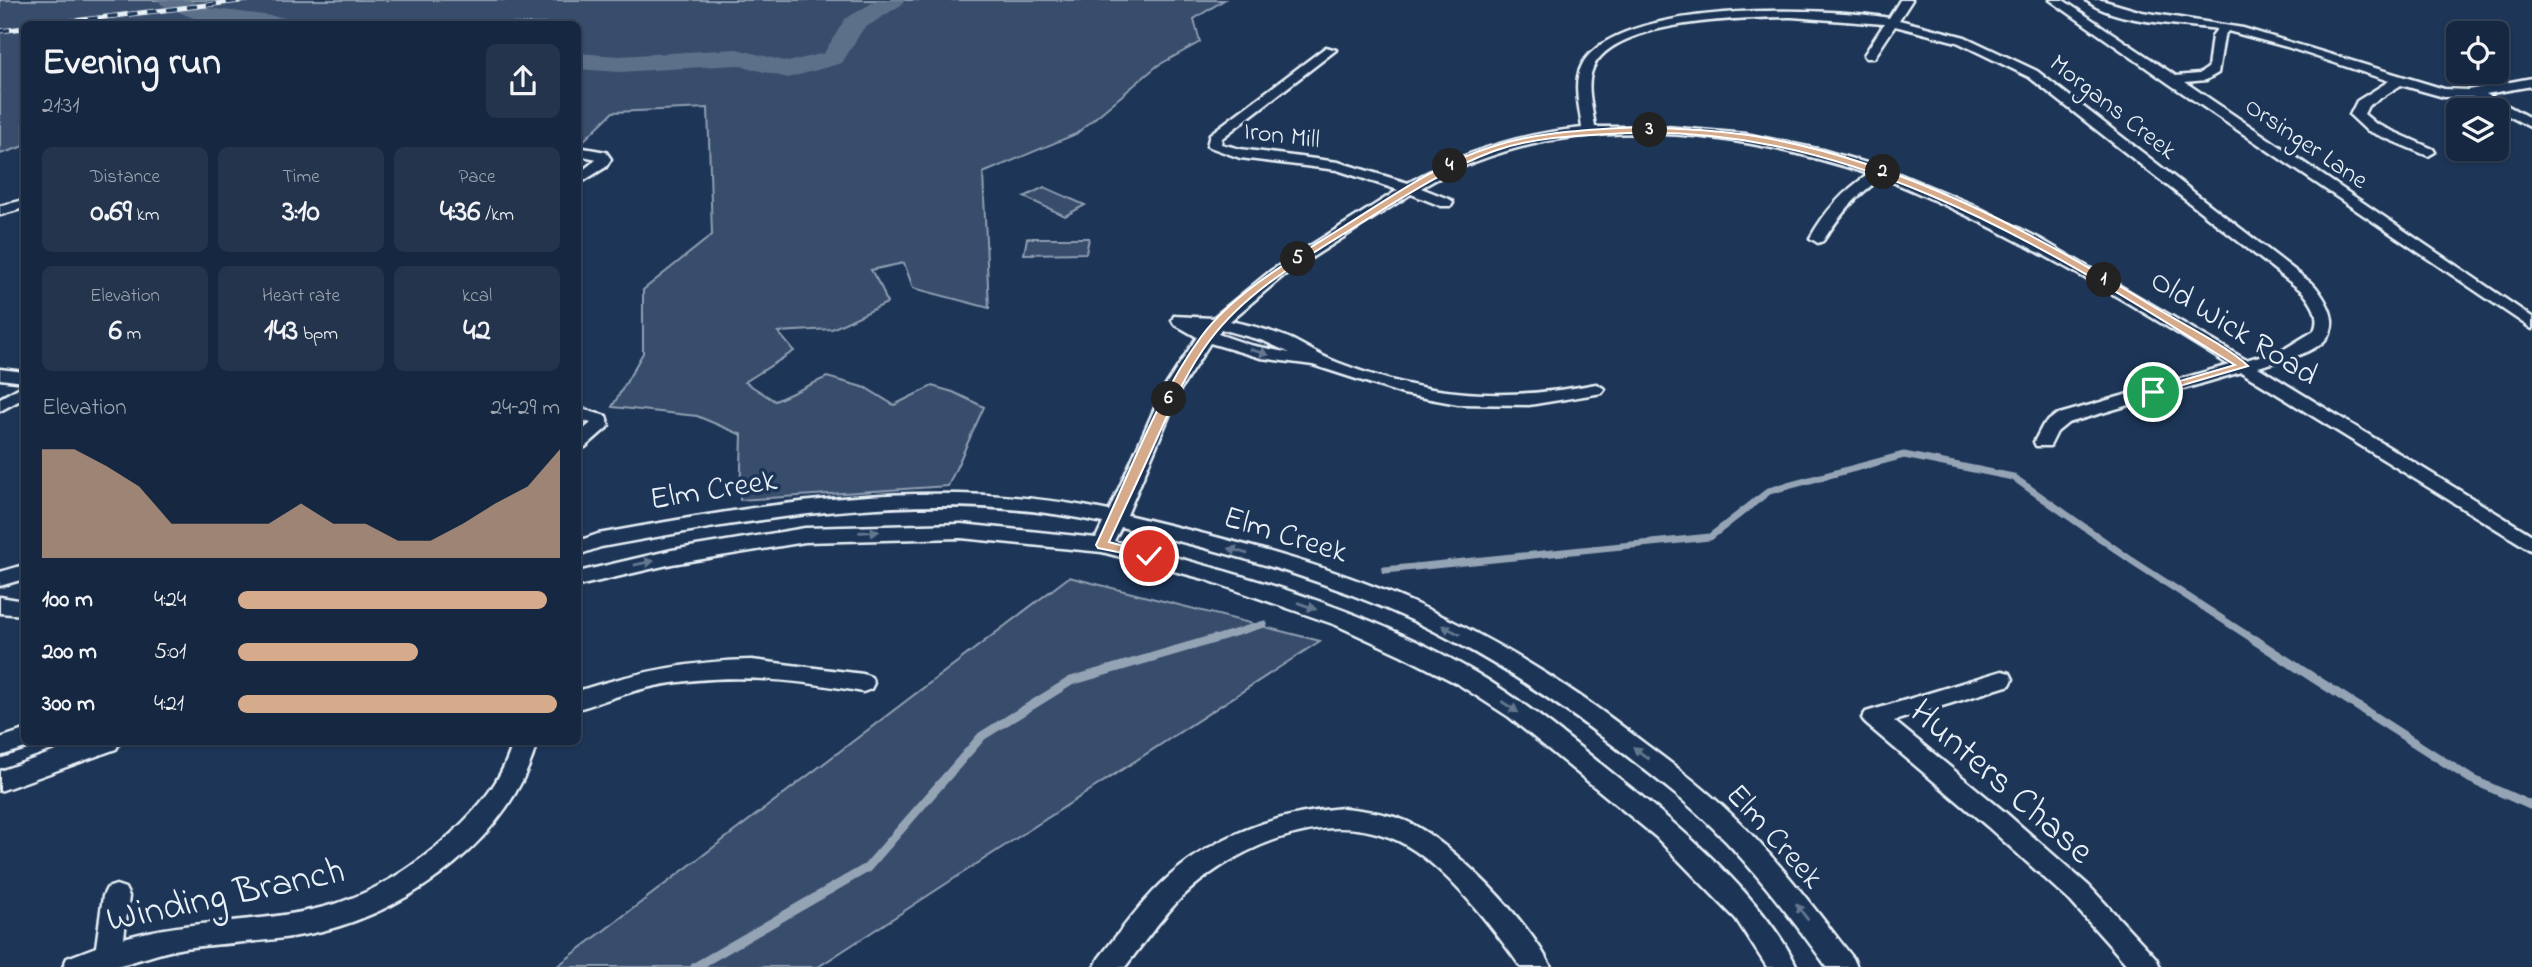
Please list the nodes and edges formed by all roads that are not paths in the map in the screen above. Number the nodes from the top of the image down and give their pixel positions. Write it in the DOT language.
graph roads {
  1 [pos="1906,0"];
  2 [pos="2056,0"];
  3 [pos="2092,0"];
  4 [pos="1892,21"];
  5 [pos="2225,27"];
  6 [pos="1330,50"];
  7 [pos="1870,55"];
  8 [pos="2172,80"];
  9 [pos="2400,80"];
  10 [pos="2532,82"];
  11 [pos="2474,93"];
  12 [pos="2532,124"];
  13 [pos="1589,131"];
  14 [pos="581,151"];
  15 [pos="2428,152"];
  16 [pos="1882,172"];
  17 [pos="581,180"];
  18 [pos="1410,189"];
  19 [pos="1446,202"];
  20 [pos="21,205"];
  21 [pos="0,212"];
  22 [pos="1818,238"];
  23 [pos="1221,322"];
  24 [pos="2532,324"];
  25 [pos="1206,337"];
  26 [pos="1313,360"];
  27 [pos="2243,366"];
  28 [pos="0,374"];
  29 [pos="21,377"];
  30 [pos="1596,389"];
  31 [pos="21,395"];
  32 [pos="0,406"];
  33 [pos="581,414"];
  34 [pos="581,441"];
  35 [pos="2043,442"];
  36 [pos="1115,520"];
  37 [pos="2532,544"];
  38 [pos="1102,545"];
  39 [pos="581,547"];
  40 [pos="21,573"];
  41 [pos="581,578"];
  42 [pos="0,579"];
  43 [pos="0,605"];
  44 [pos="21,608"];
  45 [pos="2002,679"];
  46 [pos="863,683"];
  47 [pos="581,699"];
  48 [pos="21,740"];
  49 [pos="100,745"];
  50 [pos="524,745"];
  51 [pos="0,747"];
  52 [pos="0,781"];
  53 [pos="116,896"];
  54 [pos="110,955"];
  55 [pos="78,967"];
  56 [pos="1109,967"];
  57 [pos="1537,967"];
  58 [pos="1783,967"];
  59 [pos="1843,967"];
  60 [pos="2146,967"];
  1 -- 4 [label="street"];
  2 -- 8 [label="street, Orsinger Lane"];
  3 -- 5 [label="street"];
  4 -- 7 [label="street"];
  4 -- 13 [label="street, Morgans Creek"];
  4 -- 27 [label="street, Morgans Creek"];
  5 -- 8 [label="street"];
  5 -- 9 [label="street"];
  6 -- 18 [label="street, Iron Mill"];
  8 -- 24 [label="street, Orsinger Lane"];
  9 -- 11 [label="street"];
  9 -- 15 [label="street"];
  10 -- 11 [label="street"];
  11 -- 12 [label="street"];
  13 -- 16 [label="street, Old Wick Road"];
  13 -- 18 [label="street, Old Wick Road"];
  14 -- 17 [label="street"];
  16 -- 22 [label="street"];
  16 -- 27 [label="street, Old Wick Road"];
  18 -- 19 [label="street"];
  18 -- 23 [label="street, Old Wick Road"];
  20 -- 21 [label="street"];
  23 -- 25 [label="street, Old Wick Road"];
  23 -- 25 [label="street"];
  23 -- 26 [label="street"];
  25 -- 26 [label="street, one-way"];
  25 -- 36 [label="street, Old Wick Road"];
  26 -- 30 [label="street"];
  27 -- 35 [label="street, Morgans Creek"];
  27 -- 37 [label="street, Old Wick Road"];
  28 -- 29 [label="street"];
  31 -- 32 [label="street"];
  33 -- 34 [label="street"];
  36 -- 38 [label="street, Old Wick Road"];
  36 -- 39 [label="street, Elm Creek"];
  59 -- 36 [label="street, Elm Creek, one-way"];
  41 -- 38 [label="street, Elm Creek, one-way"];
  38 -- 58 [label="street, Elm Creek, one-way"];
  40 -- 42 [label="street"];
  43 -- 44 [label="street"];
  45 -- 60 [label="street, Hunters Chase"];
  46 -- 47 [label="street"];
  48 -- 51 [label="street"];
  49 -- 52 [label="street"];
  50 -- 54 [label="street, Winding Branch"];
  53 -- 54 [label="street"];
  54 -- 55 [label="street, Winding Branch"];
  56 -- 57 [label="street"];
}
